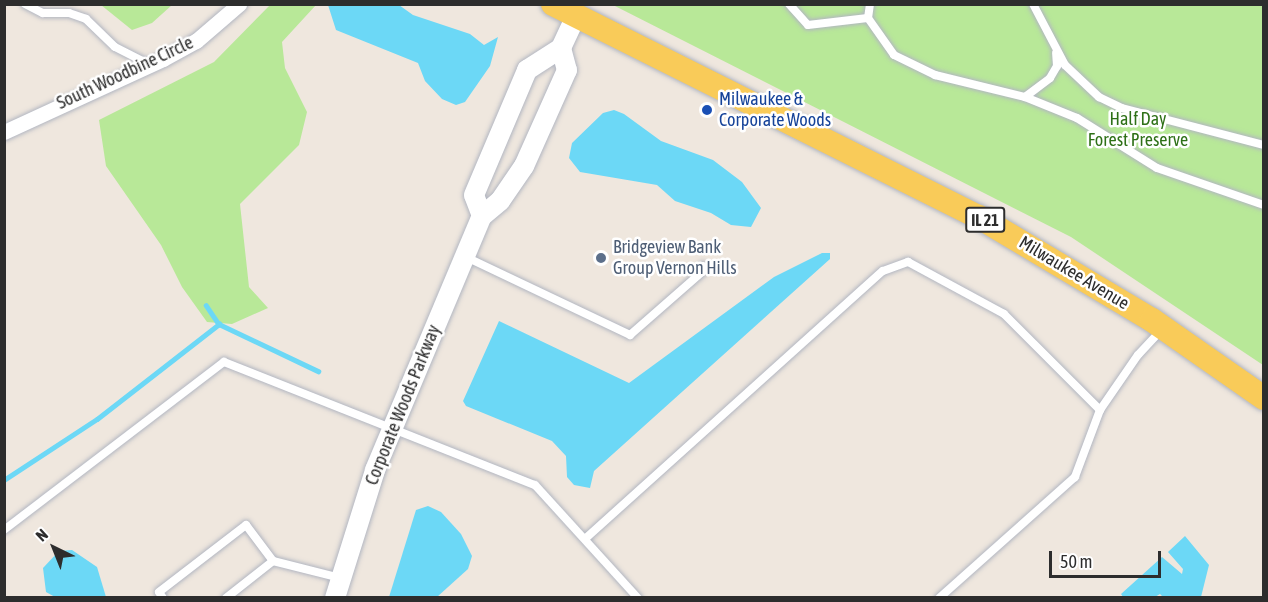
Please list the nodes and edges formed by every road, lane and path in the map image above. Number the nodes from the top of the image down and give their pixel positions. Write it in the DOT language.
graph roads {
  1 [pos="25,4"];
  2 [pos="239,4"];
  3 [pos="553,4"];
  4 [pos="789,4"];
  5 [pos="870,4"];
  6 [pos="1033,4"];
  7 [pos="576,16"];
  8 [pos="868,18"];
  9 [pos="561,48"];
  10 [pos="1055,48"];
  11 [pos="150,65"];
  12 [pos="1025,97"];
  13 [pos="4,132"];
  14 [pos="1263,146"];
  15 [pos="1263,205"];
  16 [pos="482,216"];
  17 [pos="465,256"];
  18 [pos="703,266"];
  19 [pos="1163,328"];
  20 [pos="1263,398"];
  21 [pos="1100,410"];
  22 [pos="391,428"];
  23 [pos="4,530"];
  24 [pos="586,538"];
  25 [pos="273,561"];
  26 [pos="338,588"];
  27 [pos="163,597"];
  28 [pos="226,597"];
  29 [pos="638,597"];
  30 [pos="939,597"];
  1 -- 11 [label="lane"];
  2 -- 11 [label="street, South Woodbine Circle"];
  3 -- 7 [label="main road, Milwaukee Avenue / IL 21"];
  4 -- 8 [label="lane"];
  5 -- 8 [label="lane"];
  6 -- 10 [label="lane"];
  7 -- 9 [label="street"];
  7 -- 19 [label="main road, Milwaukee Avenue / IL 21"];
  8 -- 12 [label="lane"];
  9 -- 16 [label="street, Corporate Woods Parkway"];
  9 -- 16 [label="street"];
  10 -- 12 [label="lane"];
  10 -- 14 [label="lane"];
  11 -- 13 [label="street, South Woodbine Circle"];
  12 -- 15 [label="lane"];
  16 -- 17 [label="street, Corporate Woods Parkway"];
  17 -- 18 [label="lane"];
  17 -- 22 [label="street, Corporate Woods Parkway"];
  19 -- 20 [label="main road, Milwaukee Avenue / IL 21"];
  19 -- 21 [label="lane"];
  21 -- 24 [label="lane"];
  21 -- 30 [label="lane"];
  22 -- 23 [label="lane"];
  22 -- 24 [label="lane"];
  22 -- 26 [label="street, Corporate Woods Parkway"];
  24 -- 29 [label="lane"];
  25 -- 26 [label="lane"];
  25 -- 27 [label="lane"];
  25 -- 28 [label="lane"];
}
